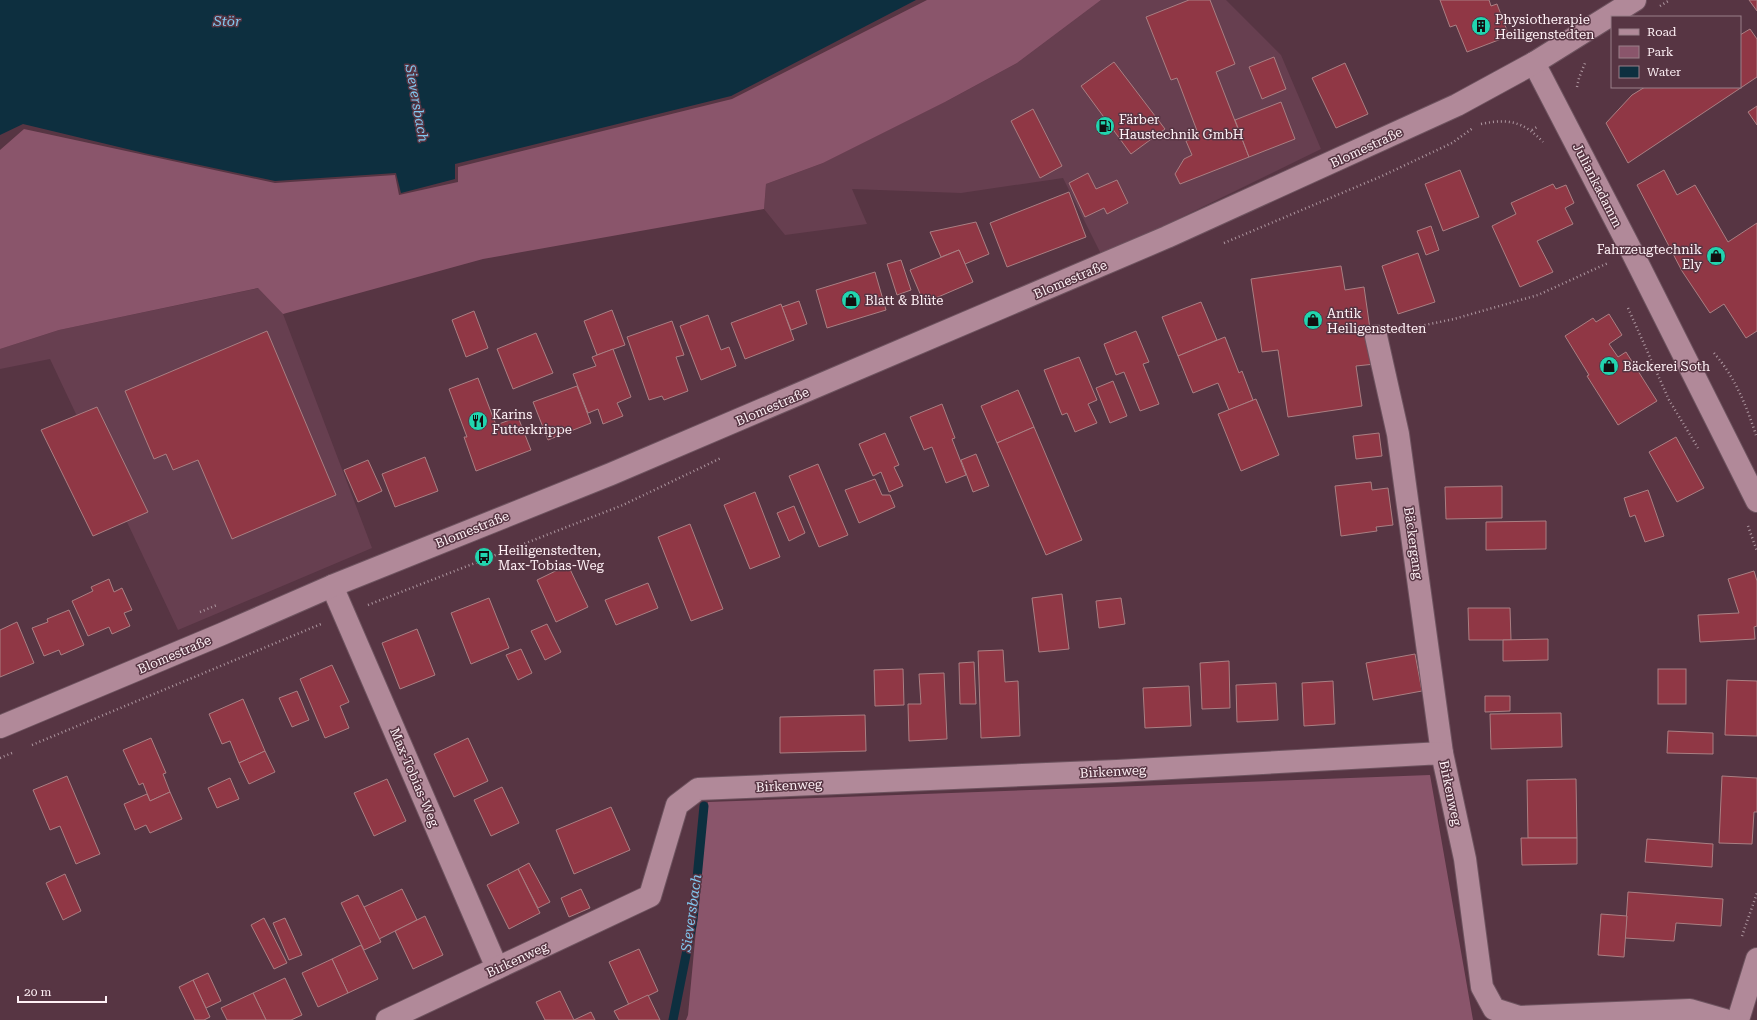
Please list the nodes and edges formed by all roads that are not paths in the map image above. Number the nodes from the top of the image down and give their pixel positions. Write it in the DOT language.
graph roads {
  1 [pos="1635,0"];
  2 [pos="1534,63"];
  3 [pos="1376,336"];
  4 [pos="1757,501"];
  5 [pos="332,586"];
  6 [pos="0,726"];
  7 [pos="1442,752"];
  8 [pos="1757,960"];
  9 [pos="497,968"];
  10 [pos="387,1020"];
  11 [pos="1725,1020"];
  12 [pos="1738,1020"];
  1 -- 2 [label="street, Blomestraße"];
  2 -- 4 [label="street, Juliankadamm"];
  2 -- 5 [label="street, Blomestraße"];
  3 -- 7 [label="street, Bäckergang"];
  5 -- 6 [label="street, Blomestraße"];
  5 -- 9 [label="street, Max-Tobias-Weg"];
  7 -- 9 [label="street, Birkenweg"];
  7 -- 11 [label="street, Birkenweg"];
  8 -- 12 [label="street"];
  9 -- 10 [label="street, Birkenweg"];
}
